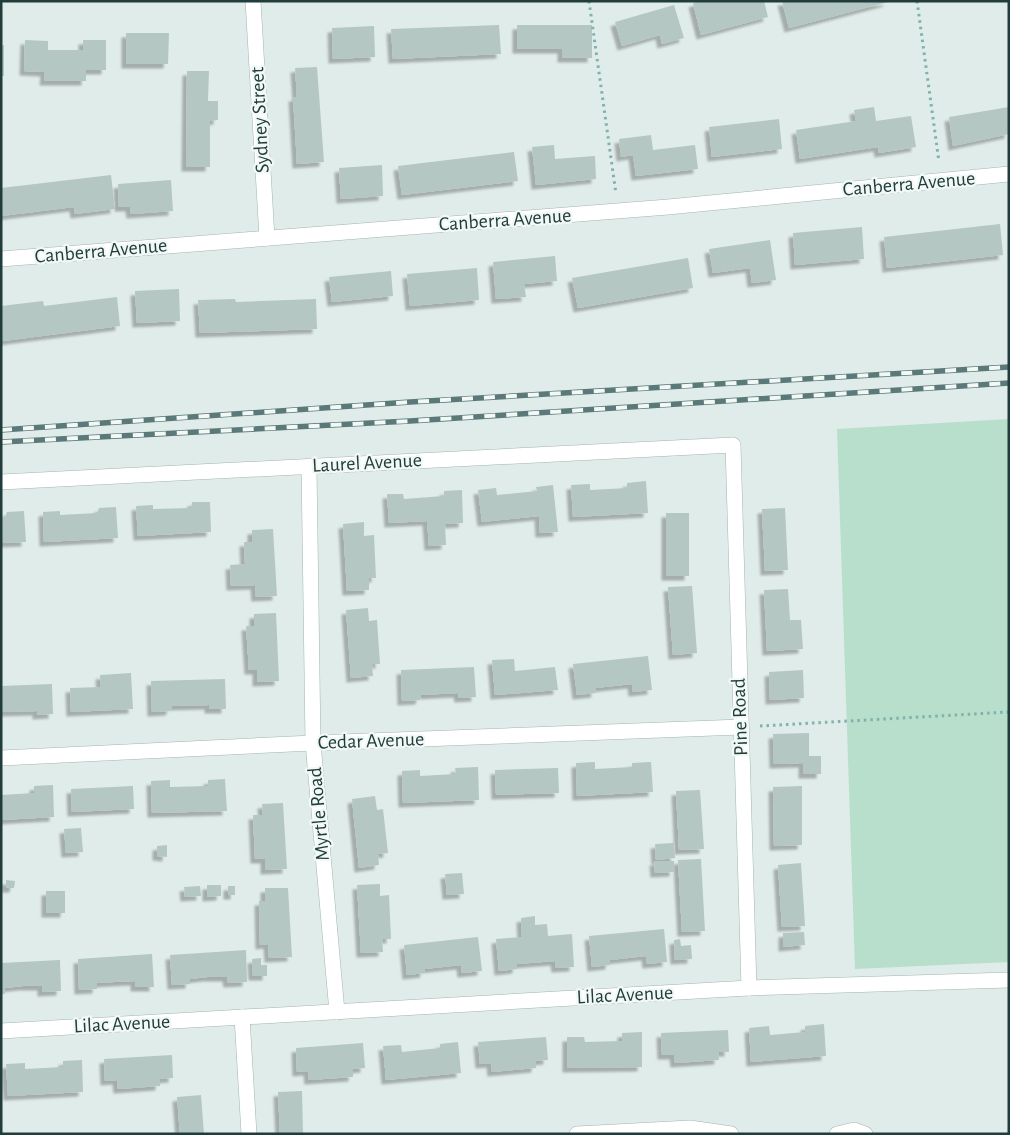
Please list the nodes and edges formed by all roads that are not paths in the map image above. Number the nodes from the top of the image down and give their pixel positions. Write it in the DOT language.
graph roads {
  1 [pos="253,1"];
  2 [pos="1009,174"];
  3 [pos="267,238"];
  4 [pos="1,259"];
  5 [pos="733,445"];
  6 [pos="309,466"];
  7 [pos="1,482"];
  8 [pos="741,727"];
  9 [pos="313,743"];
  10 [pos="1,758"];
  11 [pos="1009,980"];
  12 [pos="749,988"];
  13 [pos="337,1012"];
  14 [pos="242,1017"];
  15 [pos="1,1031"];
  16 [pos="838,1133"];
  17 [pos="249,1134"];
  18 [pos="577,1134"];
  19 [pos="731,1134"];
  20 [pos="865,1134"];
  1 -- 3 [label="street, Sydney Street"];
  2 -- 3 [label="street, Canberra Avenue"];
  3 -- 4 [label="street, Canberra Avenue"];
  5 -- 6 [label="street, Laurel Avenue"];
  5 -- 8 [label="street, Pine Road"];
  6 -- 7 [label="street, Laurel Avenue"];
  6 -- 9 [label="street, Myrtle Road"];
  8 -- 9 [label="street, Cedar Avenue"];
  8 -- 12 [label="street, Pine Road"];
  9 -- 10 [label="street, Cedar Avenue"];
  9 -- 13 [label="street, Myrtle Road"];
  11 -- 12 [label="street, Lilac Avenue"];
  12 -- 13 [label="street, Lilac Avenue"];
  13 -- 14 [label="street, Lilac Avenue"];
  14 -- 15 [label="street, Lilac Avenue"];
  14 -- 17 [label="street"];
  16 -- 20 [label="street"];
  18 -- 19 [label="street"];
}
